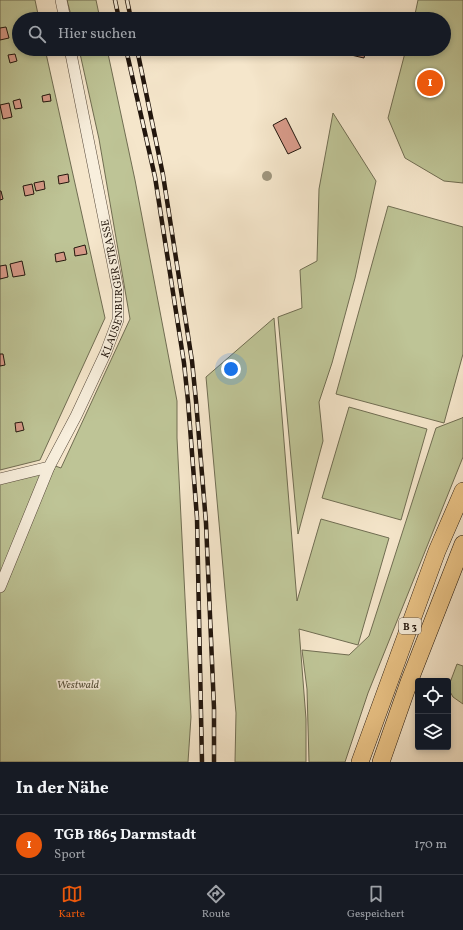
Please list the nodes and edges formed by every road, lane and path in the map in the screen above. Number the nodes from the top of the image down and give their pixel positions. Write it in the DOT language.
graph roads {
  1 [pos="61,0"];
  2 [pos="63,12"];
  3 [pos="71,56"];
  4 [pos="49,467"];
  5 [pos="0,479"];
  6 [pos="463,491"];
  7 [pos="463,544"];
  8 [pos="0,587"];
  9 [pos="360,762"];
  10 [pos="381,762"];
  1 -- 2 [label="street"];
  3 -- 4 [label="street, KLAUSENBURGER STRASSE"];
  4 -- 5 [label="street"];
  4 -- 8 [label="street, KLAUSENBURGER STRASSE"];
  6 -- 9 [label="main road, B 3"];
  7 -- 10 [label="main road, B 3"];
}
